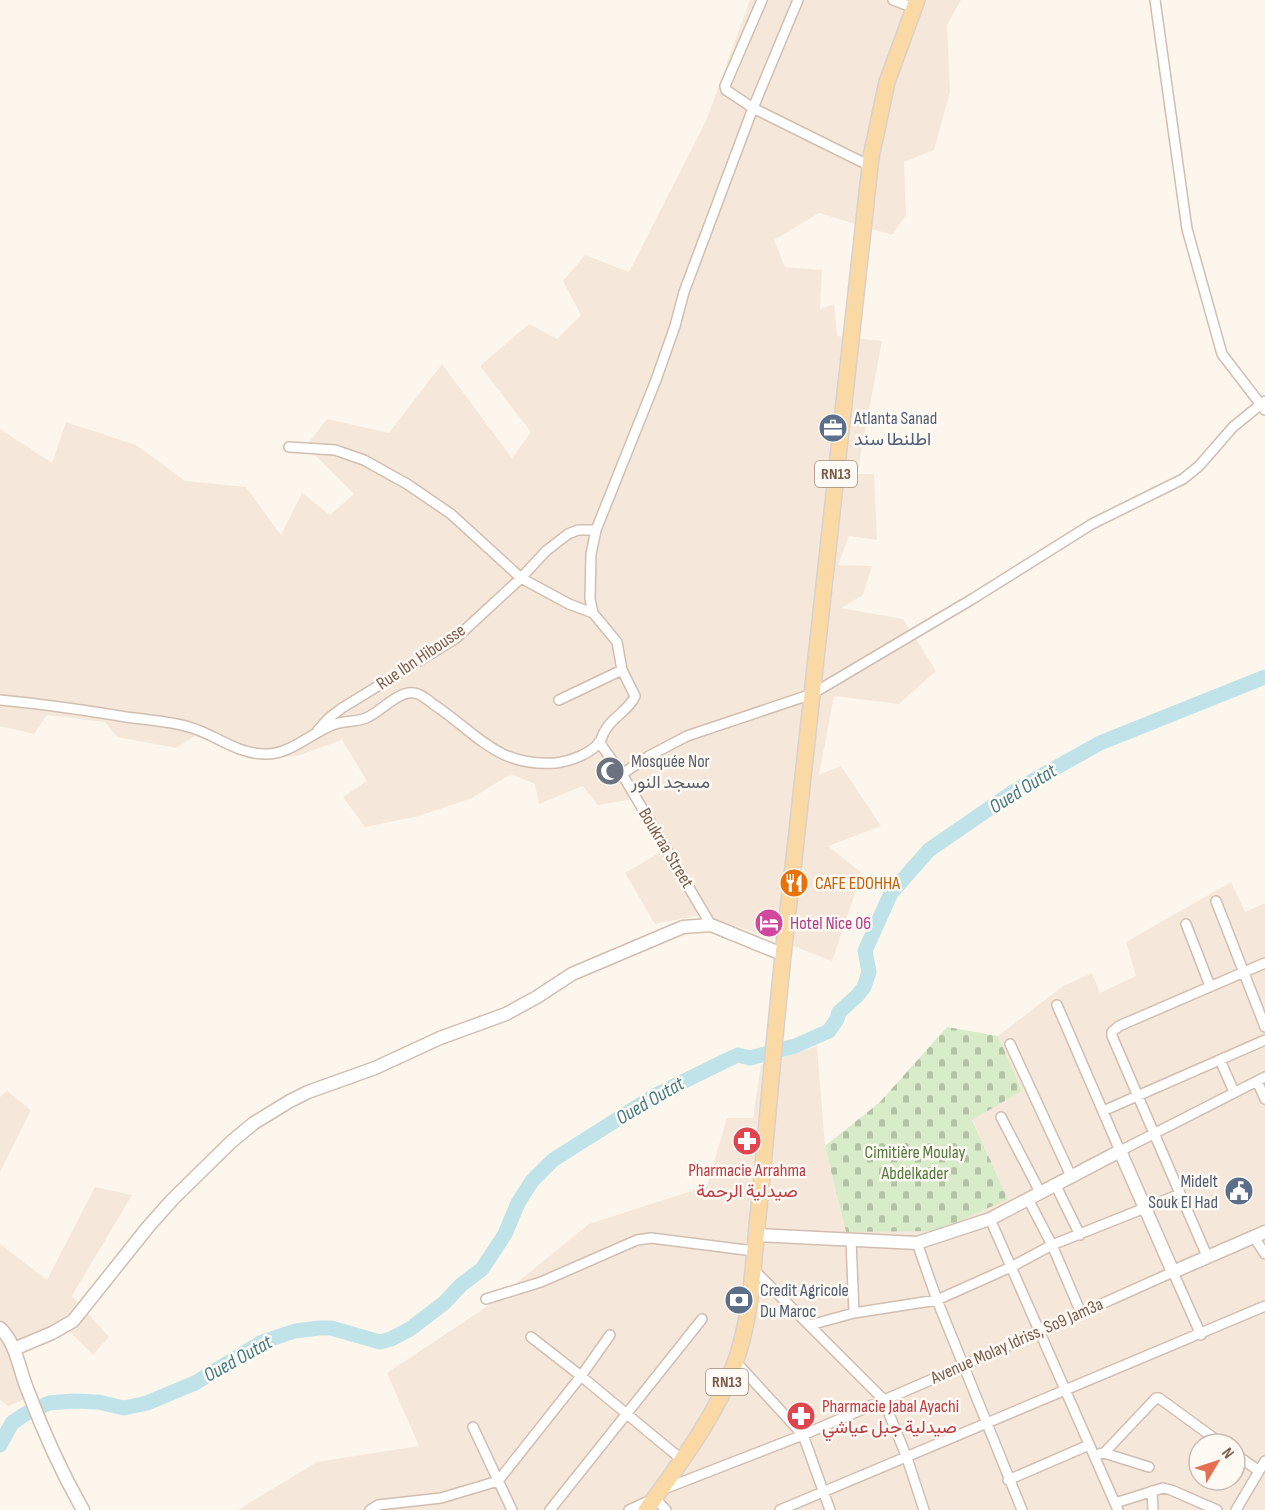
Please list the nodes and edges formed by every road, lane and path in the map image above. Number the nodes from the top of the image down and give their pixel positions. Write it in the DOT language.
graph roads {
  1 [pos="762,0"];
  2 [pos="798,0"];
  3 [pos="893,0"];
  4 [pos="1155,0"];
  5 [pos="916,4"];
  6 [pos="753,108"];
  7 [pos="870,166"];
  8 [pos="1264,405"];
  9 [pos="289,447"];
  10 [pos="596,530"];
  11 [pos="521,578"];
  12 [pos="593,613"];
  13 [pos="622,670"];
  14 [pos="812,694"];
  15 [pos="0,700"];
  16 [pos="559,700"];
  17 [pos="316,732"];
  18 [pos="599,742"];
  19 [pos="622,774"];
  20 [pos="1216,901"];
  21 [pos="1185,924"];
  22 [pos="711,925"];
  23 [pos="782,954"];
  24 [pos="1265,963"];
  25 [pos="1244,972"];
  26 [pos="1210,986"];
  27 [pos="1057,1005"];
  28 [pos="1265,1027"];
  29 [pos="1265,1040"];
  30 [pos="1010,1044"];
  31 [pos="1220,1060"];
  32 [pos="1261,1079"];
  33 [pos="1234,1092"];
  34 [pos="1138,1096"];
  35 [pos="1265,1099"];
  36 [pos="1103,1111"];
  37 [pos="1001,1117"];
  38 [pos="1154,1132"];
  39 [pos="1120,1151"];
  40 [pos="1071,1176"];
  41 [pos="1055,1184"];
  42 [pos="1040,1192"];
  43 [pos="1180,1194"];
  44 [pos="1028,1199"];
  45 [pos="1145,1209"];
  46 [pos="990,1219"];
  47 [pos="756,1235"];
  48 [pos="1080,1235"];
  49 [pos="1259,1235"];
  50 [pos="852,1240"];
  51 [pos="917,1243"];
  52 [pos="1052,1245"];
  53 [pos="754,1251"];
  54 [pos="1265,1254"];
  55 [pos="1208,1256"];
  56 [pos="1011,1267"];
  57 [pos="753,1269"];
  58 [pos="1173,1272"];
  59 [pos="486,1299"];
  60 [pos="937,1300"];
  61 [pos="1265,1306"];
  62 [pos="854,1313"];
  63 [pos="1081,1313"];
  64 [pos="702,1319"];
  65 [pos="810,1325"];
  66 [pos="0,1328"];
  67 [pos="1039,1331"];
  68 [pos="610,1335"];
  69 [pos="1200,1335"];
  70 [pos="531,1337"];
  71 [pos="14,1349"];
  72 [pos="736,1362"];
  73 [pos="963,1366"];
  74 [pos="581,1376"];
  75 [pos="1065,1389"];
  76 [pos="883,1399"];
  77 [pos="628,1415"];
  78 [pos="987,1424"];
  79 [pos="473,1427"];
  80 [pos="1206,1432"];
  81 [pos="802,1435"];
  82 [pos="1091,1449"];
  83 [pos="1104,1453"];
  84 [pos="907,1458"];
  85 [pos="681,1459"];
  86 [pos="1265,1461"];
  87 [pos="1247,1462"];
  88 [pos="1149,1467"];
  89 [pos="1259,1471"];
  90 [pos="498,1480"];
  91 [pos="1008,1480"];
  92 [pos="823,1491"];
  93 [pos="1152,1491"];
  94 [pos="654,1499"];
  95 [pos="1116,1507"];
  96 [pos="1020,1509"];
  97 [pos="83,1510"];
  98 [pos="370,1510"];
  99 [pos="512,1510"];
  100 [pos="550,1510"];
  101 [pos="629,1510"];
  102 [pos="666,1510"];
  103 [pos="780,1510"];
  104 [pos="830,1510"];
  105 [pos="924,1510"];
  106 [pos="1153,1510"];
  107 [pos="1217,1510"];
  108 [pos="1236,1510"];
  1 -- 6 [label="street"];
  2 -- 6 [label="street"];
  3 -- 5 [label="street"];
  4 -- 8 [label="street"];
  5 -- 7 [label="main road, RN13"];
  6 -- 7 [label="street"];
  6 -- 10 [label="street"];
  7 -- 14 [label="main road, RN13"];
  8 -- 14 [label="street"];
  9 -- 11 [label="street"];
  10 -- 11 [label="street, Rue Ibn Hibousse"];
  10 -- 12 [label="street"];
  11 -- 12 [label="street"];
  11 -- 17 [label="street, Rue Ibn Hibousse"];
  12 -- 13 [label="street"];
  13 -- 16 [label="street"];
  13 -- 18 [label="street"];
  14 -- 19 [label="street"];
  14 -- 23 [label="main road, RN13"];
  15 -- 17 [label="street"];
  17 -- 18 [label="street"];
  18 -- 19 [label="street, Boukraa Street"];
  19 -- 22 [label="street, Boukraa Street"];
  20 -- 25 [label="street"];
  21 -- 26 [label="street"];
  22 -- 23 [label="street"];
  22 -- 71 [label="street"];
  23 -- 47 [label="main road, RN13"];
  24 -- 25 [label="street"];
  25 -- 26 [label="street"];
  25 -- 28 [label="street"];
  26 -- 34 [label="street"];
  27 -- 36 [label="street"];
  29 -- 31 [label="street"];
  30 -- 40 [label="street"];
  31 -- 33 [label="street"];
  31 -- 34 [label="street"];
  32 -- 33 [label="street"];
  32 -- 35 [label="street"];
  33 -- 38 [label="street"];
  34 -- 36 [label="street"];
  34 -- 38 [label="street"];
  36 -- 39 [label="street"];
  37 -- 42 [label="street"];
  38 -- 39 [label="street"];
  38 -- 43 [label="street"];
  39 -- 40 [label="street"];
  39 -- 45 [label="street"];
  40 -- 41 [label="street"];
  41 -- 42 [label="street"];
  41 -- 48 [label="street"];
  42 -- 44 [label="street"];
  43 -- 45 [label="street"];
  43 -- 55 [label="street"];
  44 -- 46 [label="street"];
  44 -- 52 [label="street"];
  45 -- 48 [label="street"];
  45 -- 58 [label="street"];
  46 -- 51 [label="street"];
  46 -- 56 [label="street"];
  47 -- 50 [label="street"];
  47 -- 53 [label="main road, RN13"];
  48 -- 52 [label="street"];
  49 -- 54 [label="street"];
  49 -- 55 [label="street"];
  50 -- 51 [label="street"];
  50 -- 62 [label="street"];
  51 -- 60 [label="street"];
  52 -- 56 [label="street"];
  52 -- 63 [label="street"];
  53 -- 57 [label="main road, RN13"];
  53 -- 59 [label="street"];
  55 -- 58 [label="street"];
  56 -- 60 [label="street"];
  56 -- 67 [label="street"];
  57 -- 65 [label="street"];
  57 -- 72 [label="main road, RN13"];
  58 -- 63 [label="street, Avenue Molay Idriss, So9 Jam3a"];
  58 -- 69 [label="street"];
  60 -- 62 [label="street"];
  60 -- 73 [label="street"];
  61 -- 69 [label="street"];
  62 -- 65 [label="street"];
  63 -- 67 [label="street, Avenue Molay Idriss, So9 Jam3a"];
  64 -- 77 [label="street"];
  65 -- 76 [label="street"];
  66 -- 71 [label="street"];
  67 -- 73 [label="street, Avenue Molay Idriss, So9 Jam3a"];
  67 -- 75 [label="street"];
  68 -- 74 [label="street"];
  69 -- 75 [label="street"];
  70 -- 74 [label="street"];
  71 -- 97 [label="street"];
  72 -- 81 [label="street"];
  72 -- 85 [label="main road, RN13"];
  73 -- 76 [label="street, Avenue Molay Idriss, So9 Jam3a"];
  73 -- 78 [label="street"];
  74 -- 77 [label="street"];
  74 -- 90 [label="street"];
  75 -- 78 [label="street"];
  75 -- 82 [label="street"];
  76 -- 81 [label="street, Avenue Molay Idriss, So9 Jam3a"];
  76 -- 84 [label="street"];
  77 -- 85 [label="street"];
  77 -- 100 [label="street"];
  78 -- 84 [label="street"];
  78 -- 91 [label="street"];
  79 -- 90 [label="street"];
  80 -- 83 [label="street"];
  81 -- 92 [label="street"];
  81 -- 94 [label="street, Avenue Molay Idriss, So9 Jam3a"];
  82 -- 83 [label="street"];
  82 -- 91 [label="street"];
  82 -- 95 [label="street"];
  83 -- 88 [label="street"];
  84 -- 92 [label="street"];
  84 -- 105 [label="street"];
  85 -- 94 [label="main road, RN13"];
  86 -- 89 [label="street"];
  87 -- 89 [label="street"];
  89 -- 108 [label="street"];
  90 -- 98 [label="street"];
  90 -- 99 [label="street"];
  91 -- 96 [label="street"];
  92 -- 103 [label="street"];
  92 -- 104 [label="street"];
  93 -- 95 [label="street"];
  93 -- 106 [label="street"];
  93 -- 107 [label="street"];
  94 -- 101 [label="street, Avenue Molay Idriss, So9 Jam3a"];
  94 -- 102 [label="street"];
}
